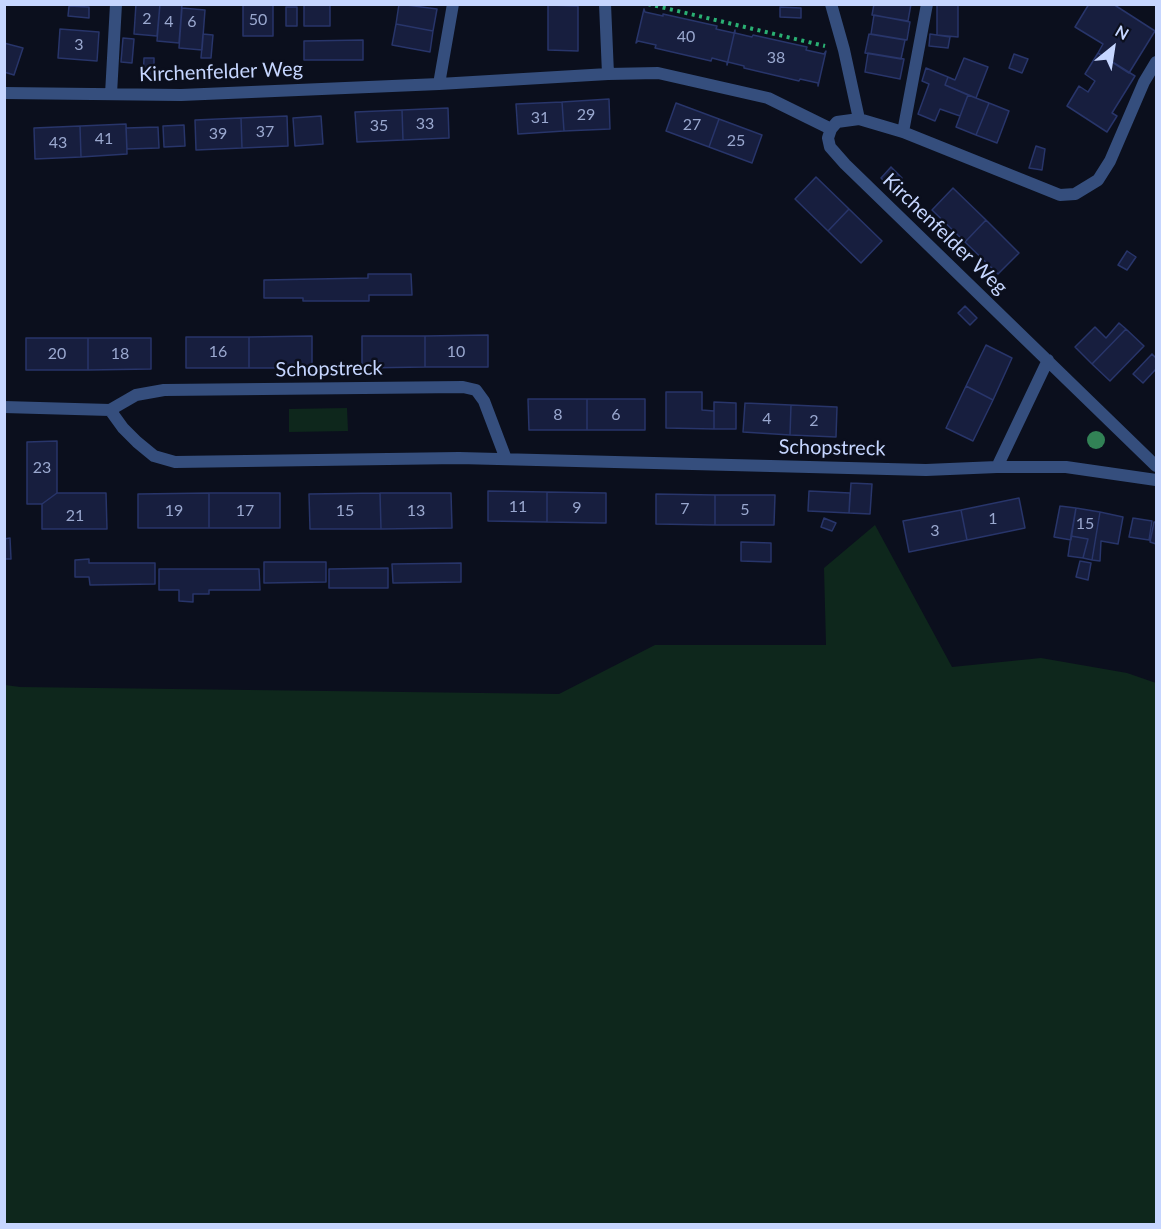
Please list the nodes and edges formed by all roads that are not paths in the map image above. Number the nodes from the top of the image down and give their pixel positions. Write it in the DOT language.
graph roads {
  1 [pos="116,4"];
  2 [pos="453,4"];
  3 [pos="605,4"];
  4 [pos="831,4"];
  5 [pos="927,4"];
  6 [pos="1156,62"];
  7 [pos="608,74"];
  8 [pos="438,84"];
  9 [pos="4,93"];
  10 [pos="111,94"];
  11 [pos="859,119"];
  12 [pos="831,129"];
  13 [pos="903,132"];
  14 [pos="1048,360"];
  15 [pos="4,407"];
  16 [pos="110,410"];
  17 [pos="506,459"];
  18 [pos="1156,466"];
  19 [pos="997,467"];
  20 [pos="1156,480"];
  1 -- 10 [label="street"];
  2 -- 8 [label="street"];
  3 -- 7 [label="street"];
  4 -- 11 [label="street"];
  5 -- 13 [label="street"];
  6 -- 13 [label="street"];
  7 -- 8 [label="street, Kirchenfelder Weg"];
  7 -- 12 [label="street, Kirchenfelder Weg"];
  8 -- 10 [label="street, Kirchenfelder Weg"];
  9 -- 10 [label="street, Kirchenfelder Weg"];
  11 -- 12 [label="street"];
  11 -- 13 [label="street"];
  12 -- 14 [label="street, Kirchenfelder Weg"];
  14 -- 18 [label="street, Kirchenfelder Weg"];
  14 -- 19 [label="street"];
  15 -- 16 [label="street"];
  16 -- 17 [label="street, Schopstreck"];
  16 -- 17 [label="street, Schopstreck"];
  17 -- 19 [label="street, Schopstreck"];
  19 -- 20 [label="street, Schopstreck"];
}
